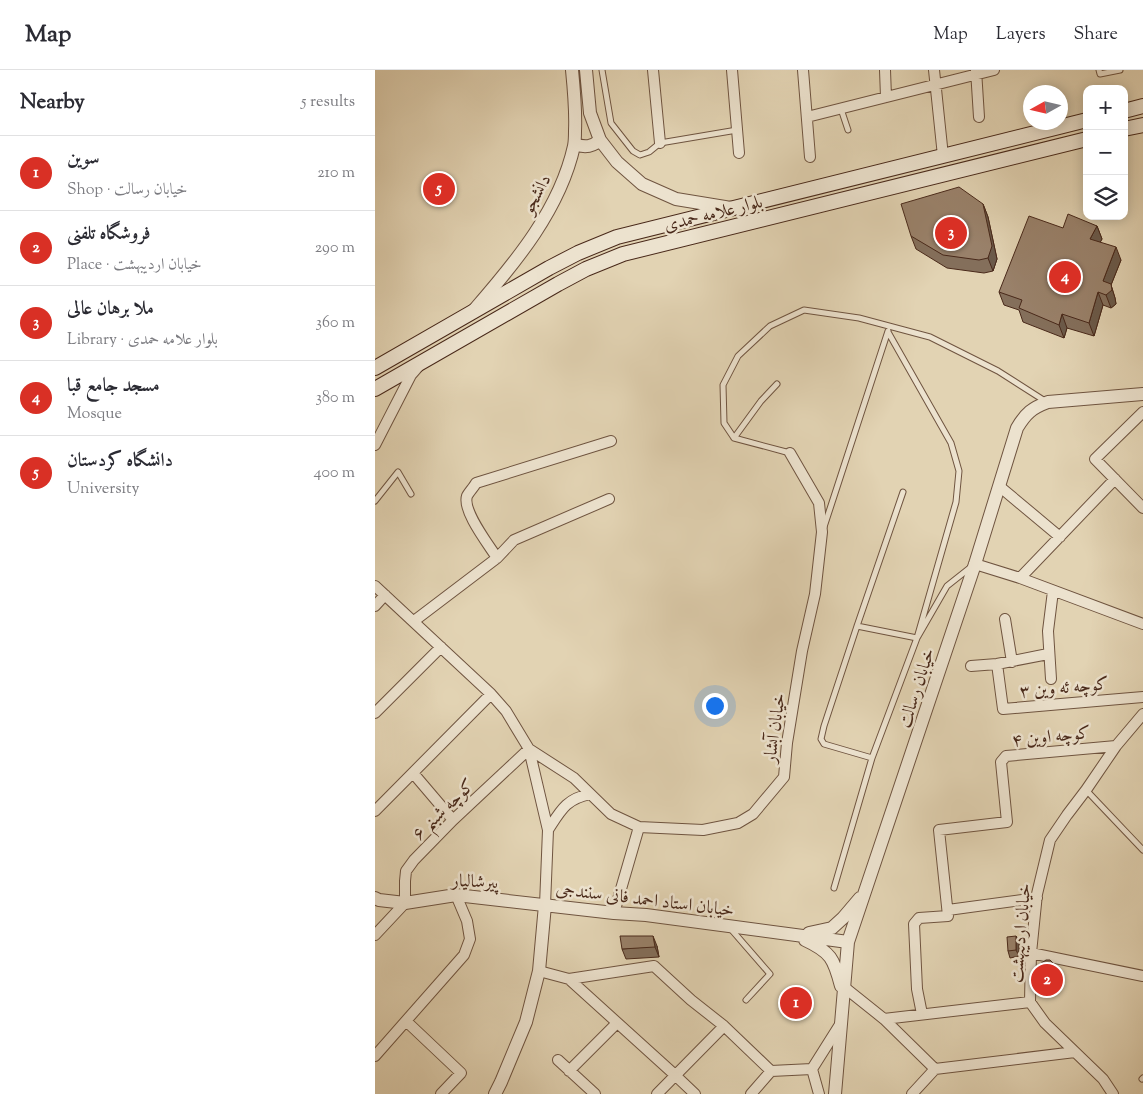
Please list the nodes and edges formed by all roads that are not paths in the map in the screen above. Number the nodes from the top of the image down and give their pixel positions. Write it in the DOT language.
graph roads {
  1 [pos="572,70"];
  2 [pos="586,70"];
  3 [pos="602,70"];
  4 [pos="653,70"];
  5 [pos="731,70"];
  6 [pos="803,70"];
  7 [pos="885,70"];
  8 [pos="934,70"];
  9 [pos="994,70"];
  10 [pos="1099,70"];
  11 [pos="1120,70"];
  12 [pos="976,72"];
  13 [pos="936,85"];
  14 [pos="886,97"];
  15 [pos="1143,106"];
  16 [pos="841,108"];
  17 [pos="1128,110"];
  18 [pos="807,117"];
  19 [pos="979,117"];
  20 [pos="1083,121"];
  21 [pos="1143,125"];
  22 [pos="1128,128"];
  23 [pos="737,130"];
  24 [pos="848,130"];
  25 [pos="600,140"];
  26 [pos="1083,140"];
  27 [pos="575,144"];
  28 [pos="660,144"];
  29 [pos="739,153"];
  30 [pos="943,156"];
  31 [pos="810,157"];
  32 [pos="731,208"];
  33 [pos="471,313"];
  34 [pos="889,329"];
  35 [pos="422,362"];
  36 [pos="375,368"];
  37 [pos="777,384"];
  38 [pos="375,389"];
  39 [pos="1143,394"];
  40 [pos="1048,402"];
  41 [pos="1143,412"];
  42 [pos="734,438"];
  43 [pos="611,441"];
  44 [pos="375,444"];
  45 [pos="790,453"];
  46 [pos="1115,479"];
  47 [pos="999,486"];
  48 [pos="903,492"];
  49 [pos="411,494"];
  50 [pos="609,498"];
  51 [pos="375,501"];
  52 [pos="1143,508"];
  53 [pos="822,532"];
  54 [pos="1060,537"];
  55 [pos="497,558"];
  56 [pos="975,564"];
  57 [pos="1020,578"];
  58 [pos="375,586"];
  59 [pos="1053,591"];
  60 [pos="385,595"];
  61 [pos="375,606"];
  62 [pos="1005,620"];
  63 [pos="414,621"];
  64 [pos="1143,624"];
  65 [pos="857,626"];
  66 [pos="917,638"];
  67 [pos="441,647"];
  68 [pos="1049,654"];
  69 [pos="1012,662"];
  70 [pos="997,664"];
  71 [pos="971,666"];
  72 [pos="1051,679"];
  73 [pos="491,694"];
  74 [pos="1143,696"];
  75 [pos="375,714"];
  76 [pos="1142,719"];
  77 [pos="1116,746"];
  78 [pos="529,750"];
  79 [pos="872,758"];
  80 [pos="413,773"];
  81 [pos="1086,790"];
  82 [pos="591,794"];
  83 [pos="375,811"];
  84 [pos="453,820"];
  85 [pos="639,827"];
  86 [pos="548,830"];
  87 [pos="1143,850"];
  88 [pos="834,888"];
  89 [pos="865,893"];
  90 [pos="456,894"];
  91 [pos="1037,898"];
  92 [pos="376,902"];
  93 [pos="405,903"];
  94 [pos="545,905"];
  95 [pos="614,913"];
  96 [pos="948,913"];
  97 [pos="728,926"];
  98 [pos="375,935"];
  99 [pos="794,935"];
  100 [pos="848,942"];
  101 [pos="1031,953"];
  102 [pos="539,971"];
  103 [pos="1143,976"];
  104 [pos="569,978"];
  105 [pos="844,992"];
  106 [pos="746,1000"];
  107 [pos="1030,1002"];
  108 [pos="922,1014"];
  109 [pos="884,1019"];
  110 [pos="406,1021"];
  111 [pos="841,1022"];
  112 [pos="617,1023"];
  113 [pos="724,1026"];
  114 [pos="1075,1052"];
  115 [pos="375,1056"];
  116 [pos="558,1060"];
  117 [pos="812,1069"];
  118 [pos="935,1069"];
  119 [pos="569,1071"];
  120 [pos="771,1071"];
  121 [pos="675,1075"];
  122 [pos="441,1094"];
  123 [pos="495,1094"];
  124 [pos="595,1094"];
  125 [pos="657,1094"];
  126 [pos="695,1094"];
  127 [pos="751,1094"];
  128 [pos="819,1094"];
  129 [pos="835,1094"];
  130 [pos="912,1094"];
  131 [pos="1113,1094"];
  1 -- 27 [label="street, دانشجو"];
  2 -- 25 [label="street"];
  3 -- 28 [label="lane"];
  4 -- 28 [label="street"];
  5 -- 23 [label="street"];
  6 -- 18 [label="street"];
  7 -- 14 [label="street"];
  8 -- 13 [label="street"];
  9 -- 12 [label="street"];
  10 -- 11 [label="lane"];
  12 -- 13 [label="street"];
  12 -- 19 [label="street"];
  13 -- 14 [label="street"];
  13 -- 30 [label="street"];
  14 -- 16 [label="street"];
  15 -- 17 [label="main road"];
  16 -- 18 [label="street"];
  16 -- 24 [label="lane"];
  18 -- 31 [label="street"];
  20 -- 30 [label="main road, بلوار علامه حمدی"];
  21 -- 22 [label="main road"];
  23 -- 28 [label="lane"];
  23 -- 29 [label="street"];
  25 -- 27 [label="street"];
  25 -- 32 [label="street"];
  26 -- 35 [label="main road, بلوار علامه حمدی"];
  27 -- 33 [label="street, دانشجو"];
  30 -- 32 [label="main road, بلوار علامه حمدی"];
  32 -- 33 [label="main road, بلوار علامه حمدی"];
  33 -- 36 [label="main road, بلوار علامه حمدی"];
  34 -- 40 [label="lane"];
  34 -- 42 [label="lane"];
  34 -- 53 [label="lane"];
  34 -- 66 [label="lane"];
  35 -- 38 [label="main road, بلوار علامه حمدی"];
  35 -- 44 [label="street"];
  37 -- 42 [label="lane"];
  39 -- 40 [label="street, خیابان رسالت"];
  40 -- 47 [label="street, خیابان رسالت"];
  41 -- 46 [label="street"];
  42 -- 45 [label="lane"];
  43 -- 55 [label="street"];
  45 -- 53 [label="street, خیابان آبشار"];
  46 -- 52 [label="street"];
  46 -- 54 [label="street"];
  47 -- 54 [label="street"];
  47 -- 56 [label="street, خیابان رسالت"];
  48 -- 65 [label="lane"];
  49 -- 51 [label="lane"];
  50 -- 55 [label="street"];
  53 -- 85 [label="street, خیابان آبشار"];
  54 -- 57 [label="street"];
  55 -- 63 [label="street"];
  56 -- 57 [label="street"];
  56 -- 66 [label="lane"];
  56 -- 89 [label="street, خیابان رسالت"];
  57 -- 59 [label="street"];
  58 -- 60 [label="street, خیابان آبشار"];
  59 -- 64 [label="street"];
  59 -- 68 [label="street"];
  60 -- 61 [label="street"];
  60 -- 63 [label="street, خیابان آبشار"];
  62 -- 69 [label="street"];
  63 -- 67 [label="street, خیابان آبشار"];
  65 -- 66 [label="lane"];
  65 -- 79 [label="lane"];
  66 -- 79 [label="lane"];
  67 -- 73 [label="street, خیابان آبشار"];
  67 -- 75 [label="street"];
  68 -- 69 [label="street"];
  68 -- 72 [label="street"];
  69 -- 70 [label="street"];
  70 -- 71 [label="street"];
  70 -- 74 [label="street, کوچه ئه وین ۳"];
  73 -- 78 [label="street, خیابان آبشار"];
  73 -- 80 [label="street"];
  76 -- 77 [label="street, خیابان اردیبهشت"];
  77 -- 81 [label="street, خیابان اردیبهشت"];
  77 -- 96 [label="street, کوچه اوین ۴"];
  78 -- 82 [label="street, خیابان آبشار"];
  78 -- 84 [label="street, کوچه شبنم ۶"];
  78 -- 86 [label="street, خیابان آبشار"];
  79 -- 88 [label="lane"];
  80 -- 83 [label="street"];
  80 -- 84 [label="street"];
  81 -- 87 [label="lane"];
  81 -- 91 [label="street, خیابان اردیبهشت"];
  82 -- 85 [label="street, خیابان آبشار"];
  82 -- 86 [label="street"];
  84 -- 93 [label="street, کوچه شبنم ۶"];
  85 -- 95 [label="street"];
  86 -- 94 [label="street, خیابان آبشار"];
  89 -- 99 [label="street"];
  89 -- 100 [label="street, خیابان رسالت"];
  90 -- 93 [label="street, پیرشالیار"];
  90 -- 94 [label="street, پیرشالیار"];
  90 -- 110 [label="street"];
  91 -- 96 [label="street"];
  91 -- 101 [label="street, خیابان اردیبهشت"];
  92 -- 93 [label="street, پیرشالیار"];
  93 -- 98 [label="street"];
  94 -- 95 [label="street, خیابان استاد احمد فانی سنندجی"];
  94 -- 102 [label="street, خیابان استاد احمد فانی سنندجی"];
  95 -- 97 [label="street, خیابان استاد احمد فانی سنندجی"];
  96 -- 108 [label="street"];
  97 -- 99 [label="street, خیابان استاد احمد فانی سنندجی"];
  97 -- 106 [label="lane"];
  99 -- 100 [label="street, خیابان استاد احمد فانی سنندجی"];
  99 -- 105 [label="street"];
  100 -- 105 [label="street, خیابان رسالت"];
  101 -- 103 [label="street"];
  101 -- 107 [label="street, خیابان اردیبهشت"];
  102 -- 104 [label="street"];
  102 -- 123 [label="street, خیابان استاد احمد فانی سنندجی"];
  104 -- 112 [label="street"];
  104 -- 113 [label="street"];
  105 -- 109 [label="street"];
  105 -- 111 [label="street, خیابان رسالت"];
  107 -- 108 [label="street"];
  107 -- 114 [label="street, خیابان اردیبهشت"];
  108 -- 109 [label="street"];
  109 -- 118 [label="street"];
  110 -- 115 [label="street"];
  110 -- 122 [label="street"];
  111 -- 117 [label="street"];
  111 -- 129 [label="street, خیابان رسالت"];
  112 -- 119 [label="street"];
  112 -- 121 [label="street"];
  113 -- 120 [label="street"];
  113 -- 121 [label="street"];
  114 -- 118 [label="street"];
  114 -- 131 [label="street, خیابان اردیبهشت"];
  116 -- 119 [label="street"];
  117 -- 120 [label="street"];
  117 -- 128 [label="street"];
  118 -- 130 [label="street"];
  119 -- 124 [label="street"];
  120 -- 127 [label="street"];
  121 -- 125 [label="street"];
  121 -- 126 [label="street"];
}
